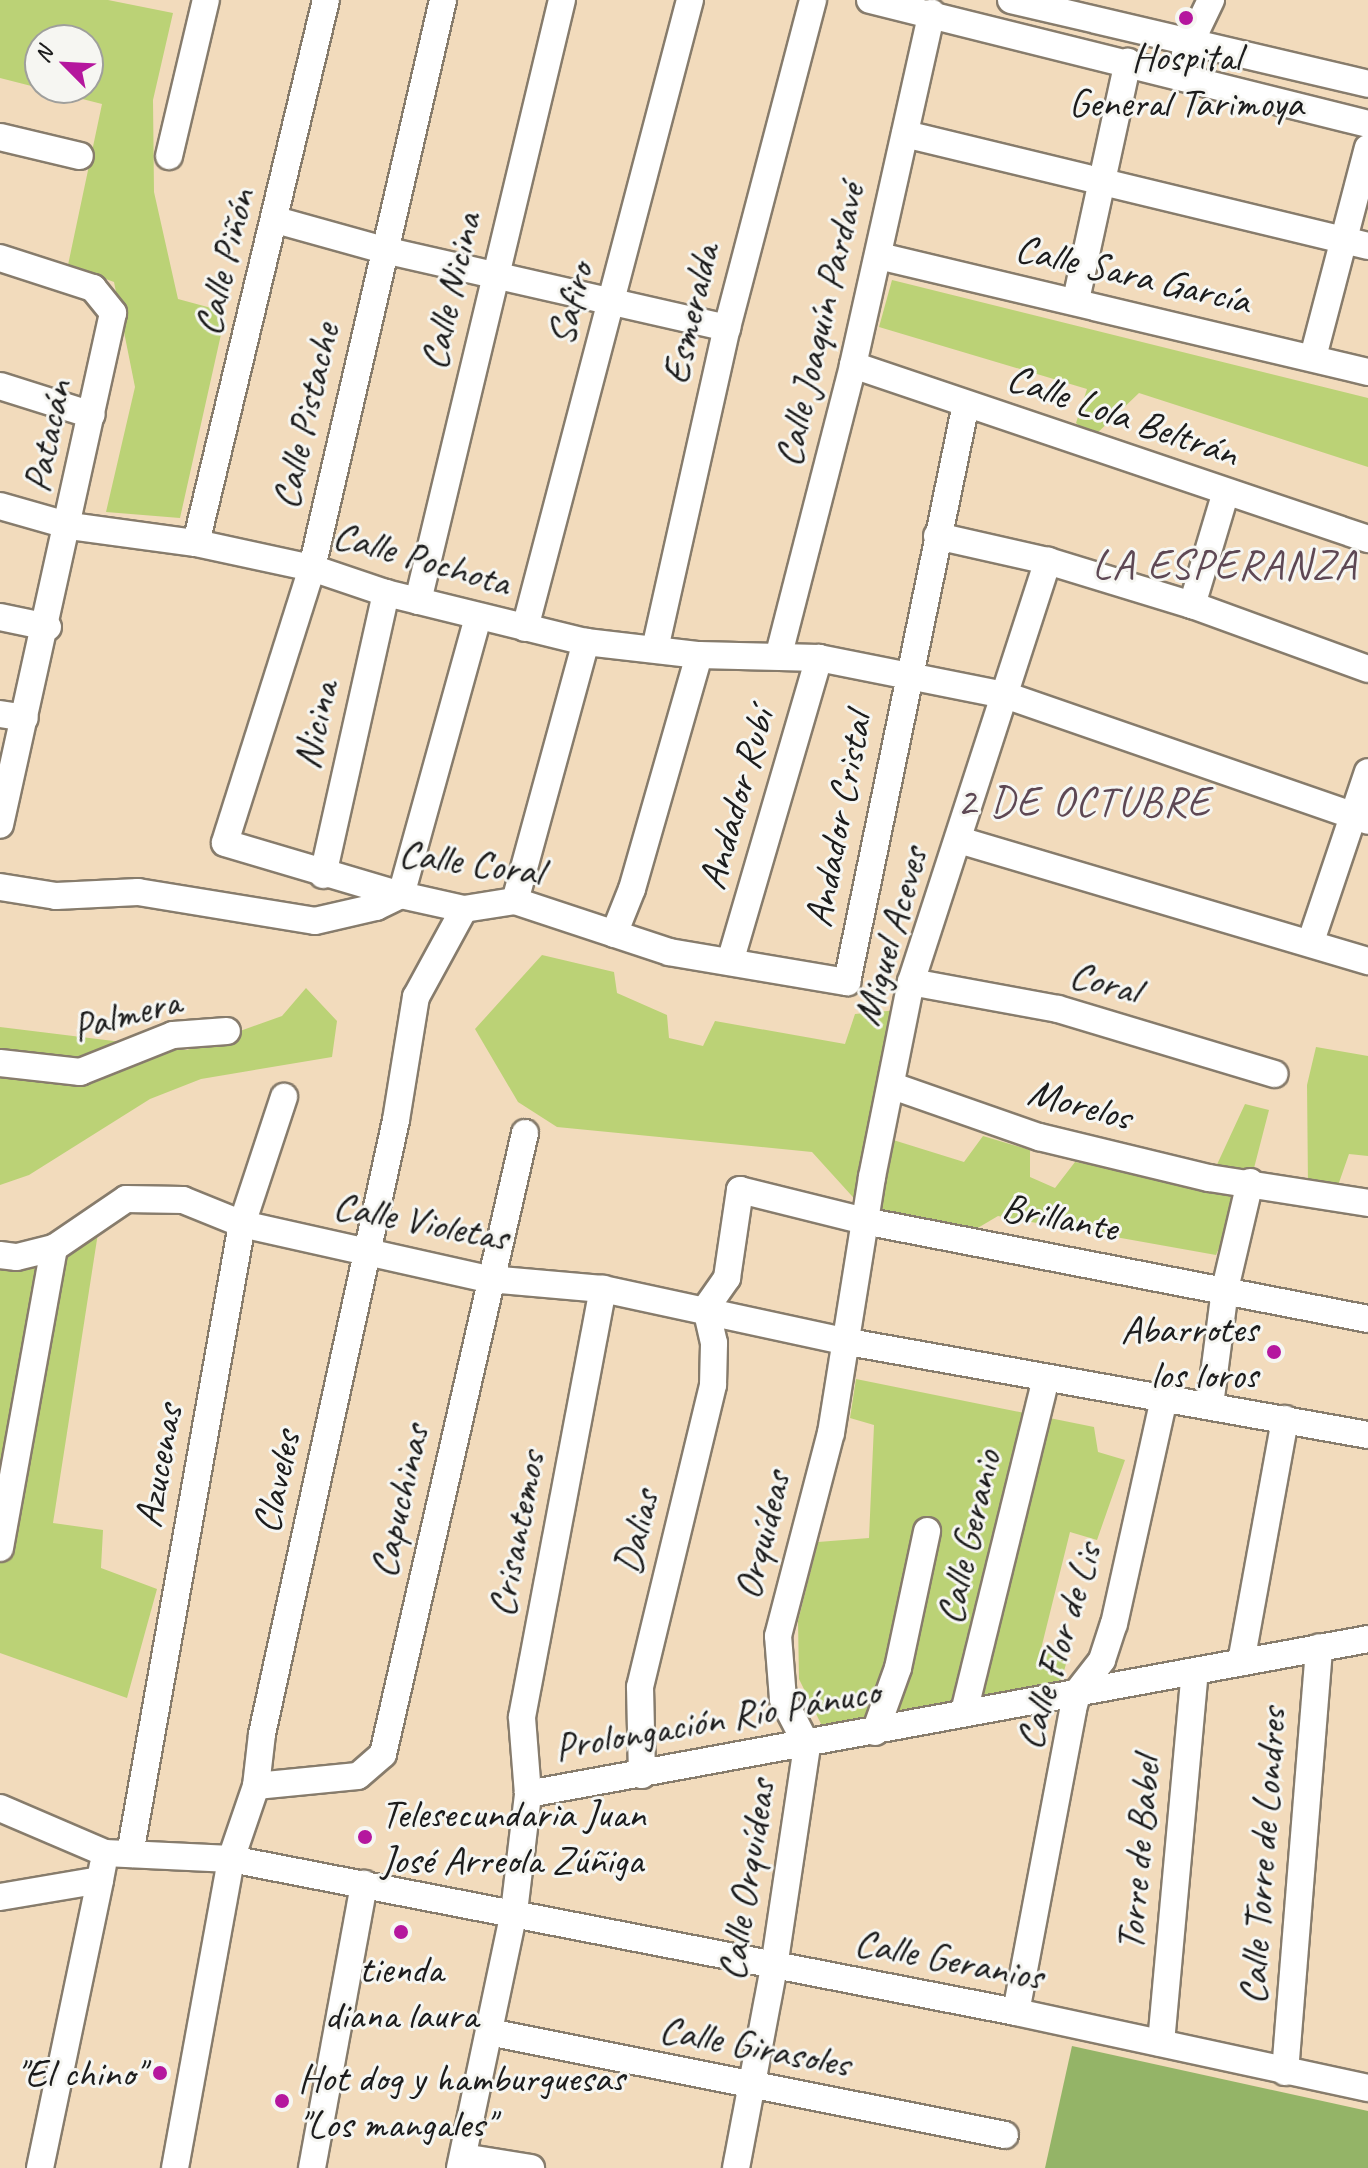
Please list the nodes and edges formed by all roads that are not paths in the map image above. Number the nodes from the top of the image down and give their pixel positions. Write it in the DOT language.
graph roads {
  1 [pos="206,0"];
  2 [pos="326,0"];
  3 [pos="443,0"];
  4 [pos="562,0"];
  5 [pos="690,0"];
  6 [pos="813,0"];
  7 [pos="870,0"];
  8 [pos="1011,0"];
  9 [pos="1211,0"];
  10 [pos="932,13"];
  11 [pos="1192,41"];
  12 [pos="1128,62"];
  13 [pos="1173,74"];
  14 [pos="1368,84"];
  15 [pos="1368,124"];
  16 [pos="905,134"];
  17 [pos="0,137"];
  18 [pos="1368,148"];
  19 [pos="80,156"];
  20 [pos="169,156"];
  21 [pos="1100,179"];
  22 [pos="276,220"];
  23 [pos="1341,240"];
  24 [pos="1368,246"];
  25 [pos="384,250"];
  26 [pos="879,256"];
  27 [pos="0,258"];
  28 [pos="495,275"];
  29 [pos="1076,300"];
  30 [pos="613,301"];
  31 [pos="727,328"];
  32 [pos="1313,357"];
  33 [pos="853,365"];
  34 [pos="1368,372"];
  35 [pos="0,386"];
  36 [pos="966,404"];
  37 [pos="92,415"];
  38 [pos="1226,492"];
  39 [pos="0,506"];
  40 [pos="70,526"];
  41 [pos="937,536"];
  42 [pos="1368,539"];
  43 [pos="196,543"];
  44 [pos="1048,561"];
  45 [pos="312,568"];
  46 [pos="386,593"];
  47 [pos="418,601"];
  48 [pos="1192,605"];
  49 [pos="0,617"];
  50 [pos="478,617"];
  51 [pos="48,627"];
  52 [pos="525,628"];
  53 [pos="586,642"];
  54 [pos="655,649"];
  55 [pos="779,654"];
  56 [pos="699,655"];
  57 [pos="819,658"];
  58 [pos="1368,669"];
  59 [pos="907,673"];
  60 [pos="1005,695"];
  61 [pos="13,716"];
  62 [pos="1368,772"];
  63 [pos="1361,819"];
  64 [pos="0,825"];
  65 [pos="959,840"];
  66 [pos="225,843"];
  67 [pos="323,875"];
  68 [pos="0,887"];
  69 [pos="401,895"];
  70 [pos="515,901"];
  71 [pos="464,909"];
  72 [pos="614,934"];
  73 [pos="1311,941"];
  74 [pos="1368,961"];
  75 [pos="730,962"];
  76 [pos="847,982"];
  77 [pos="911,982"];
  78 [pos="227,1031"];
  79 [pos="0,1063"];
  80 [pos="1274,1074"];
  81 [pos="893,1086"];
  82 [pos="284,1097"];
  83 [pos="525,1133"];
  84 [pos="1250,1182"];
  85 [pos="1368,1203"];
  86 [pos="864,1221"];
  87 [pos="242,1224"];
  88 [pos="54,1248"];
  89 [pos="367,1252"];
  90 [pos="0,1255"];
  91 [pos="489,1279"];
  92 [pos="603,1289"];
  93 [pos="1225,1289"];
  94 [pos="706,1308"];
  95 [pos="1368,1319"];
  96 [pos="843,1341"];
  97 [pos="1046,1379"];
  98 [pos="1164,1399"];
  99 [pos="12,1405"];
  100 [pos="1210,1405"];
  101 [pos="1285,1419"];
  102 [pos="1368,1435"];
  103 [pos="927,1531"];
  104 [pos="0,1548"];
  105 [pos="1368,1639"];
  106 [pos="1319,1647"];
  107 [pos="1241,1662"];
  108 [pos="1195,1672"];
  109 [pos="1078,1691"];
  110 [pos="964,1712"];
  111 [pos="875,1732"];
  112 [pos="807,1745"];
  113 [pos="642,1775"];
  114 [pos="256,1786"];
  115 [pos="528,1794"];
  116 [pos="0,1808"];
  117 [pos="117,1853"];
  118 [pos="231,1859"];
  119 [pos="100,1880"];
  120 [pos="364,1884"];
  121 [pos="0,1897"];
  122 [pos="514,1912"];
  123 [pos="774,1967"];
  124 [pos="1016,2012"];
  125 [pos="489,2032"];
  126 [pos="1161,2043"];
  127 [pos="1285,2072"];
  128 [pos="752,2088"];
  129 [pos="1368,2088"];
  130 [pos="1005,2135"];
  131 [pos="461,2162"];
  132 [pos="40,2168"];
  133 [pos="175,2168"];
  134 [pos="312,2168"];
  135 [pos="531,2168"];
  136 [pos="736,2168"];
  1 -- 20 [label="street"];
  2 -- 22 [label="street, Calle Piñón"];
  3 -- 25 [label="street, Calle Pistache"];
  4 -- 28 [label="street, Calle Nicina"];
  5 -- 30 [label="street, Safiro"];
  6 -- 31 [label="street, Esmeralda"];
  7 -- 10 [label="street"];
  8 -- 11 [label="street"];
  9 -- 11 [label="street"];
  10 -- 12 [label="street"];
  10 -- 16 [label="street, Calle Joaquín Pardavé"];
  11 -- 13 [label="street"];
  11 -- 14 [label="street"];
  12 -- 13 [label="street"];
  12 -- 21 [label="street"];
  13 -- 15 [label="street"];
  16 -- 21 [label="street"];
  16 -- 26 [label="street, Calle Joaquín Pardavé"];
  17 -- 19 [label="street"];
  18 -- 23 [label="street"];
  21 -- 23 [label="street"];
  21 -- 29 [label="street"];
  22 -- 25 [label="street"];
  22 -- 43 [label="street, Calle Piñón"];
  23 -- 24 [label="street"];
  23 -- 32 [label="street"];
  25 -- 28 [label="street"];
  25 -- 45 [label="street, Calle Pistache"];
  26 -- 29 [label="street, Calle Sara García"];
  26 -- 33 [label="street, Calle Joaquín Pardavé"];
  27 -- 37 [label="street, Patacán"];
  28 -- 30 [label="street"];
  28 -- 47 [label="street, Calle Nicina"];
  29 -- 32 [label="street, Calle Sara García"];
  30 -- 31 [label="street"];
  30 -- 52 [label="street, Safiro"];
  31 -- 54 [label="street, Esmeralda"];
  32 -- 34 [label="street, Calle Sara García"];
  33 -- 36 [label="street, Calle Lola Beltrán"];
  33 -- 55 [label="street, Calle Joaquín Pardavé"];
  35 -- 37 [label="street"];
  36 -- 38 [label="street, Calle Lola Beltrán"];
  36 -- 41 [label="street, Andador Cristal"];
  37 -- 40 [label="street, Patacán"];
  38 -- 42 [label="street, Calle Lola Beltrán"];
  38 -- 48 [label="street"];
  39 -- 40 [label="street, Calle Pochota"];
  40 -- 43 [label="street, Calle Pochota"];
  40 -- 51 [label="street, Patacán"];
  41 -- 44 [label="street"];
  41 -- 59 [label="street, Andador Cristal"];
  43 -- 45 [label="street, Calle Pochota"];
  44 -- 48 [label="street"];
  44 -- 60 [label="street, Miguel Aceves"];
  45 -- 46 [label="street, Calle Pochota"];
  45 -- 66 [label="street, Calle Pistache"];
  46 -- 47 [label="street, Calle Pochota"];
  46 -- 67 [label="street, Nicina"];
  47 -- 50 [label="street, Calle Pochota"];
  48 -- 58 [label="street"];
  49 -- 51 [label="street"];
  50 -- 52 [label="street, Calle Pochota"];
  50 -- 69 [label="street"];
  51 -- 61 [label="street, Patacán"];
  52 -- 53 [label="street, Calle Pochota"];
  53 -- 54 [label="street, Calle Pochota"];
  53 -- 70 [label="street"];
  54 -- 56 [label="street, Calle Pochota"];
  55 -- 56 [label="street, Calle Pochota"];
  55 -- 57 [label="street, Calle Pochota"];
  56 -- 72 [label="street"];
  57 -- 59 [label="street, Calle Pochota"];
  57 -- 75 [label="street, Andador Rubí"];
  59 -- 60 [label="street, Calle Pochota"];
  59 -- 76 [label="street, Andador Cristal"];
  60 -- 63 [label="street, Calle Pochota"];
  60 -- 65 [label="street, Miguel Aceves"];
  61 -- 64 [label="street, Patacán"];
  62 -- 63 [label="street"];
  63 -- 73 [label="street"];
  65 -- 73 [label="street"];
  65 -- 77 [label="street, Miguel Aceves"];
  66 -- 67 [label="street, Calle Coral"];
  67 -- 69 [label="street, Calle Coral"];
  68 -- 69 [label="street"];
  69 -- 71 [label="street, Calle Coral"];
  70 -- 71 [label="street, Calle Coral"];
  70 -- 72 [label="street, Calle Coral"];
  71 -- 89 [label="street, Claveles"];
  72 -- 75 [label="street, Calle Coral"];
  73 -- 74 [label="street"];
  75 -- 76 [label="street, Calle Coral"];
  77 -- 80 [label="street, Coral"];
  77 -- 81 [label="street, Miguel Aceves"];
  78 -- 79 [label="street, Palmera"];
  81 -- 84 [label="street, Morelos"];
  81 -- 86 [label="street, Miguel Aceves"];
  82 -- 87 [label="street, Azucenas"];
  83 -- 91 [label="street, Capuchinas"];
  84 -- 85 [label="street, Morelos"];
  84 -- 93 [label="street"];
  86 -- 93 [label="street, Brillante"];
  86 -- 94 [label="street, Brillante"];
  86 -- 96 [label="street, Miguel Aceves"];
  87 -- 88 [label="street, Calle Violetas"];
  87 -- 89 [label="street, Calle Violetas"];
  87 -- 117 [label="street, Azucenas"];
  88 -- 90 [label="street, Calle Violetas"];
  88 -- 99 [label="street"];
  89 -- 91 [label="street, Calle Violetas"];
  89 -- 114 [label="street, Claveles"];
  91 -- 92 [label="street, Calle Violetas"];
  91 -- 114 [label="street, Capuchinas"];
  92 -- 94 [label="street, Calle Violetas"];
  92 -- 115 [label="street, Crisantemos"];
  93 -- 95 [label="street, Brillante"];
  93 -- 100 [label="street"];
  94 -- 96 [label="street, Calle Violetas"];
  94 -- 113 [label="street, Dalias"];
  96 -- 97 [label="street, Calle Violetas"];
  96 -- 112 [label="street, Orquídeas"];
  97 -- 98 [label="street, Calle Violetas"];
  97 -- 110 [label="street, Calle Geranio"];
  98 -- 100 [label="street, Calle Violetas"];
  98 -- 109 [label="street, Calle Flor de Lis"];
  99 -- 104 [label="street"];
  100 -- 101 [label="street, Calle Violetas"];
  101 -- 102 [label="street, Calle Violetas"];
  101 -- 107 [label="street"];
  103 -- 111 [label="street"];
  105 -- 106 [label="street, Prolongación Río Pánuco"];
  106 -- 107 [label="street, Prolongación Río Pánuco"];
  106 -- 127 [label="street, Calle Torre de Londres"];
  107 -- 108 [label="street, Prolongación Río Pánuco"];
  108 -- 109 [label="street, Prolongación Río Pánuco"];
  108 -- 126 [label="street, Torre de Babel"];
  109 -- 110 [label="street, Prolongación Río Pánuco"];
  109 -- 124 [label="street, Calle Flor de Lis"];
  110 -- 111 [label="street, Prolongación Río Pánuco"];
  111 -- 112 [label="street, Prolongación Río Pánuco"];
  112 -- 113 [label="street, Prolongación Río Pánuco"];
  112 -- 123 [label="street, Calle Orquídeas"];
  113 -- 115 [label="street, Prolongación Río Pánuco"];
  114 -- 118 [label="street, Claveles"];
  115 -- 122 [label="street, Prolongación Río Pánuco"];
  116 -- 117 [label="street"];
  117 -- 118 [label="street"];
  117 -- 119 [label="street, Azucenas"];
  118 -- 120 [label="street"];
  118 -- 133 [label="street, Claveles"];
  119 -- 121 [label="street"];
  119 -- 132 [label="street, Azucenas"];
  120 -- 122 [label="street"];
  120 -- 134 [label="street"];
  122 -- 123 [label="street, Calle Geranios"];
  122 -- 125 [label="street, Prolongación Río Pánuco"];
  123 -- 124 [label="street, Calle Geranios"];
  123 -- 128 [label="street, Calle Orquídeas"];
  124 -- 126 [label="street, Calle Geranios"];
  125 -- 128 [label="street, Calle Girasoles"];
  125 -- 131 [label="street, Prolongación Río Pánuco"];
  126 -- 127 [label="street, Calle Geranios"];
  127 -- 129 [label="street, Calle Geranios"];
  128 -- 130 [label="street, Calle Girasoles"];
  128 -- 136 [label="street, Calle Orquídeas"];
  131 -- 135 [label="street"];
}
